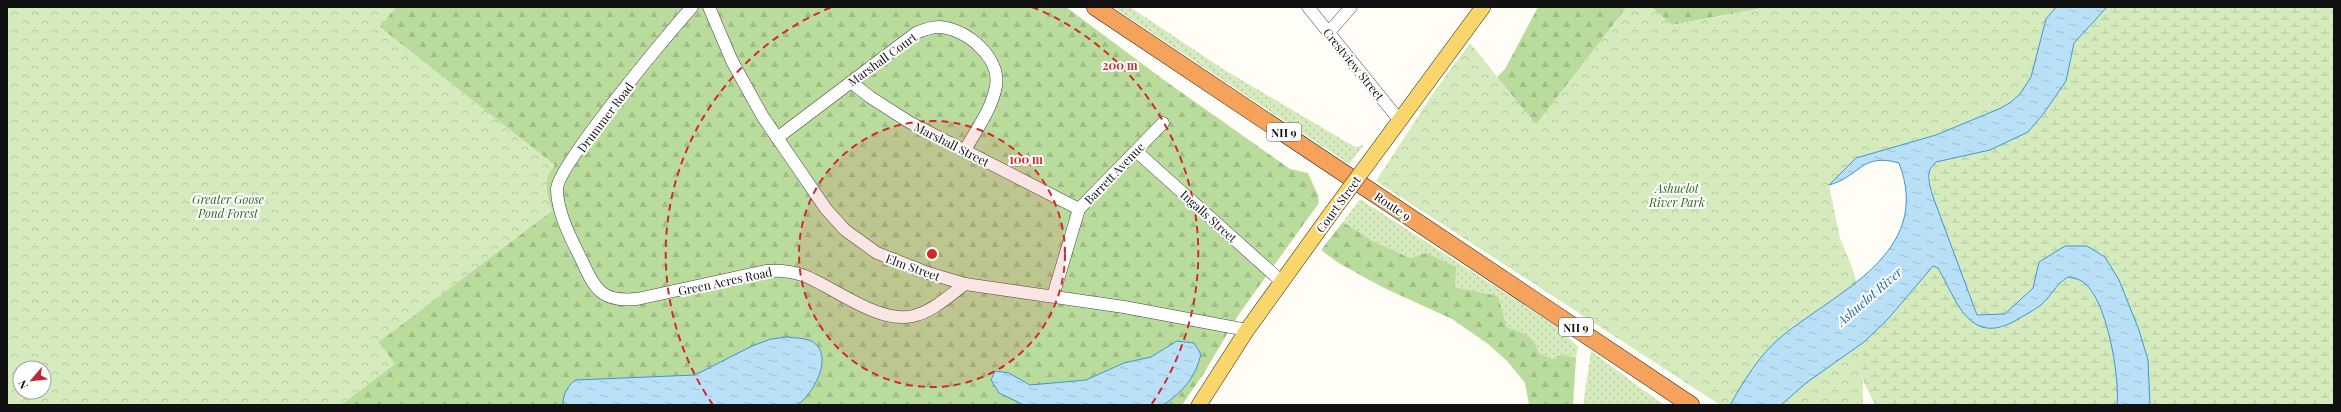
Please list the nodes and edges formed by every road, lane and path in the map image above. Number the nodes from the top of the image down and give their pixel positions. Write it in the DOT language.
graph roads {
  1 [pos="692,7"];
  2 [pos="709,7"];
  3 [pos="1095,7"];
  4 [pos="1308,7"];
  5 [pos="1351,7"];
  6 [pos="1483,7"];
  7 [pos="1329,32"];
  8 [pos="851,82"];
  9 [pos="1400,121"];
  10 [pos="1163,123"];
  11 [pos="777,138"];
  12 [pos="965,150"];
  13 [pos="1136,151"];
  14 [pos="1079,209"];
  15 [pos="572,239"];
  16 [pos="1281,282"];
  17 [pos="965,284"];
  18 [pos="1053,296"];
  19 [pos="1247,330"];
  20 [pos="1686,401"];
  21 [pos="1200,405"];
  1 -- 15 [label="street, Drummer Road"];
  2 -- 11 [label="street, Elm Street"];
  3 -- 20 [label="highway, Route 9 / NH 9"];
  4 -- 7 [label="street, Crestview Street"];
  5 -- 7 [label="street"];
  6 -- 9 [label="main road, Court Street"];
  7 -- 9 [label="street, Crestview Street"];
  8 -- 11 [label="street, Marshall Court"];
  8 -- 12 [label="street, Marshall Street"];
  8 -- 12 [label="street, Marshall Court"];
  9 -- 16 [label="main road, Court Street, bridge"];
  10 -- 13 [label="street, Barrett Avenue"];
  11 -- 17 [label="street, Elm Street"];
  12 -- 14 [label="street, Marshall Street"];
  13 -- 14 [label="street, Barrett Avenue"];
  13 -- 16 [label="street, Ingalls Street"];
  14 -- 18 [label="street, Barrett Avenue"];
  15 -- 17 [label="street, Green Acres Road"];
  16 -- 19 [label="main road, Court Street"];
  17 -- 18 [label="street, Elm Street"];
  18 -- 19 [label="street, Elm Street"];
  19 -- 21 [label="main road, Court Street"];
}
